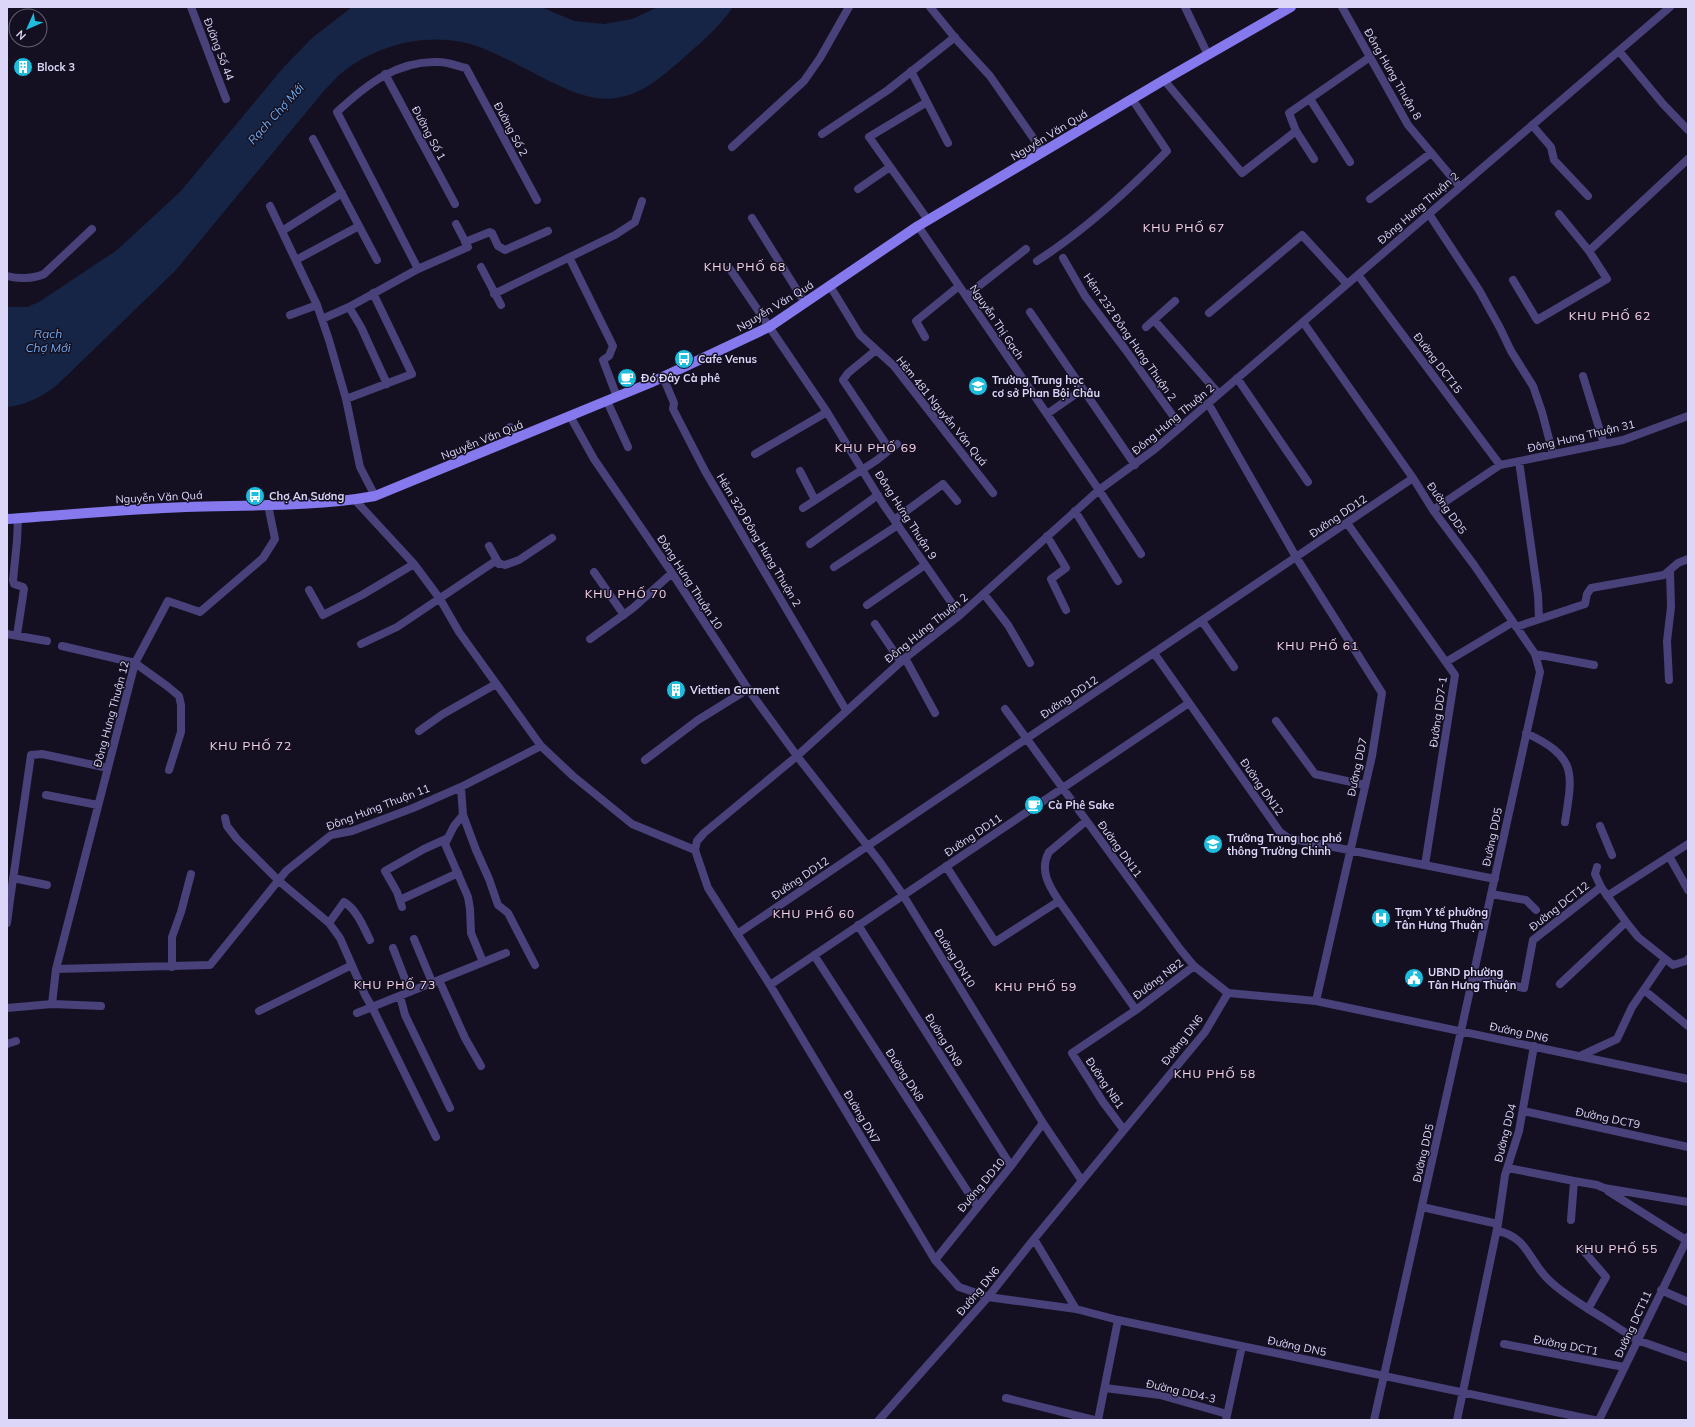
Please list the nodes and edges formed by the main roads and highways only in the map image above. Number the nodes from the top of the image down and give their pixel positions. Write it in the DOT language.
graph roads {
  1 [pos="1292,7"];
  2 [pos="7,520"];
  1 -- 2 [label="main road, Nguyễn Văn Quá"];
}
